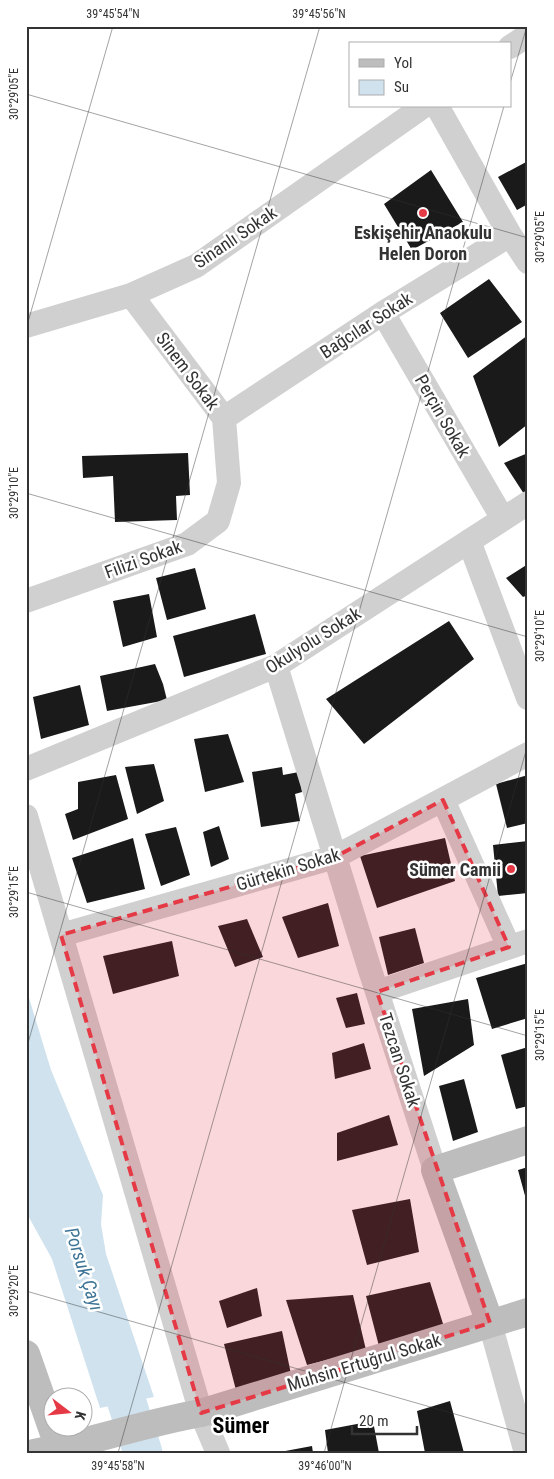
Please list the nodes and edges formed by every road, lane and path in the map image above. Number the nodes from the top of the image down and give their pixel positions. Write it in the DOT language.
graph roads {
  1 [pos="528,35"];
  2 [pos="512,46"];
  3 [pos="421,108"];
  4 [pos="438,108"];
  5 [pos="510,235"];
  6 [pos="528,262"];
  7 [pos="131,296"];
  8 [pos="383,314"];
  9 [pos="26,326"];
  10 [pos="224,418"];
  11 [pos="229,483"];
  12 [pos="528,503"];
  13 [pos="503,519"];
  14 [pos="469,541"];
  15 [pos="26,601"];
  16 [pos="276,666"];
  17 [pos="528,698"];
  18 [pos="528,754"];
  19 [pos="26,769"];
  20 [pos="443,800"];
  21 [pos="26,816"];
  22 [pos="335,857"];
  23 [pos="62,936"];
  24 [pos="518,944"];
  25 [pos="378,992"];
  26 [pos="528,1140"];
  27 [pos="436,1170"];
  28 [pos="528,1312"];
  29 [pos="490,1323"];
  30 [pos="26,1354"];
  31 [pos="201,1412"];
  32 [pos="51,1451"];
  33 [pos="218,1453"];
  34 [pos="526,1453"];
  1 -- 2 [label="street"];
  3 -- 7 [label="street, Sinanlı Sokak"];
  4 -- 5 [label="street"];
  5 -- 6 [label="street"];
  5 -- 8 [label="street, Bağcılar Sokak"];
  7 -- 9 [label="street, Sinanlı Sokak"];
  7 -- 10 [label="street, Sinem Sokak"];
  8 -- 10 [label="street, Bağcılar Sokak"];
  8 -- 13 [label="street, Perçin Sokak"];
  10 -- 11 [label="street, Sinem Sokak"];
  11 -- 15 [label="street, Filizi Sokak"];
  12 -- 13 [label="street, Okulyolu Sokak"];
  13 -- 14 [label="street, Okulyolu Sokak"];
  14 -- 16 [label="street, Okulyolu Sokak"];
  14 -- 17 [label="street"];
  16 -- 19 [label="street, Okulyolu Sokak"];
  16 -- 22 [label="street, Tezcan Sokak"];
  18 -- 20 [label="street, Gürtekin Sokak"];
  20 -- 22 [label="street, Gürtekin Sokak"];
  20 -- 24 [label="street"];
  21 -- 23 [label="street"];
  22 -- 23 [label="street, Gürtekin Sokak"];
  22 -- 25 [label="street, Tezcan Sokak"];
  23 -- 31 [label="street"];
  24 -- 25 [label="street"];
  25 -- 27 [label="street, Tezcan Sokak"];
  26 -- 27 [label="street"];
  27 -- 29 [label="street, Tezcan Sokak"];
  28 -- 29 [label="street, Muhsin Ertuğrul Sokak"];
  29 -- 31 [label="street, Muhsin Ertuğrul Sokak"];
  29 -- 34 [label="street, Tezcan Sokak"];
  30 -- 32 [label="street"];
  31 -- 32 [label="street, Muhsin Ertuğrul Sokak"];
  31 -- 33 [label="street"];
}
